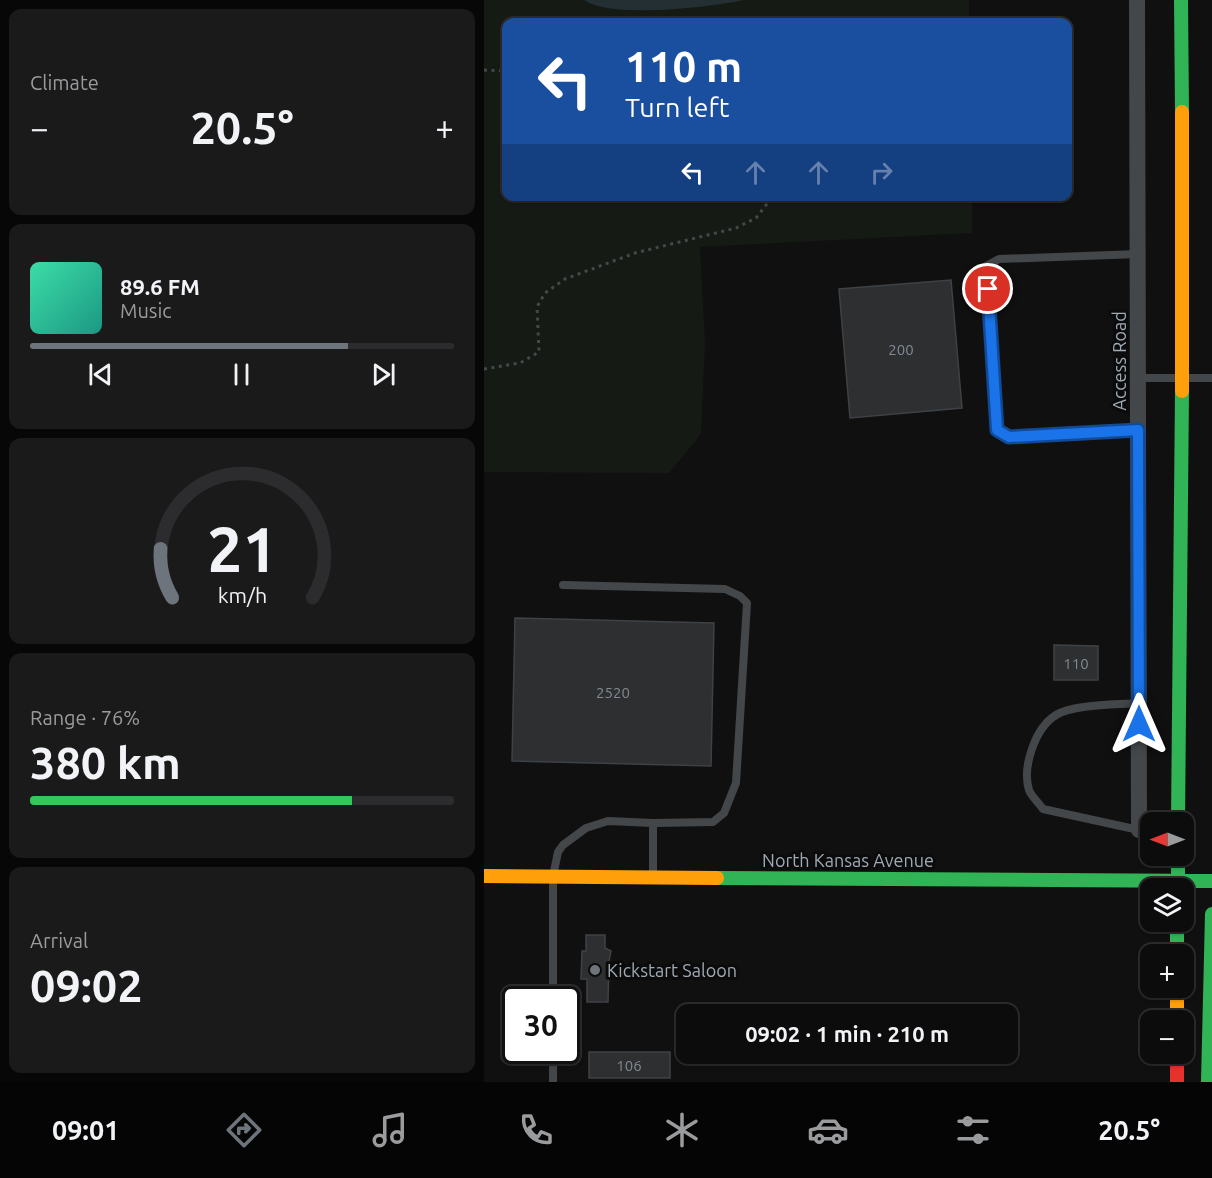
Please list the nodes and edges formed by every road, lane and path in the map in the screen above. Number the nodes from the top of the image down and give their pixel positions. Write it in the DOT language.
graph roads {
  1 [pos="1137,0"];
  2 [pos="1181,0"];
  3 [pos="484,70"];
  4 [pos="502,71"];
  5 [pos="769,201"];
  6 [pos="1138,254"];
  7 [pos="484,369"];
  8 [pos="1138,378"];
  9 [pos="1183,378"];
  10 [pos="1212,378"];
  11 [pos="1138,430"];
  12 [pos="563,585"];
  13 [pos="1139,703"];
  14 [pos="1178,812"];
  15 [pos="653,823"];
  16 [pos="1140,830"];
  17 [pos="484,876"];
  18 [pos="553,876"];
  19 [pos="653,877"];
  20 [pos="1140,879"];
  21 [pos="1212,881"];
  22 [pos="1194,883"];
  23 [pos="1212,914"];
  24 [pos="553,986"];
  25 [pos="553,1064"];
  26 [pos="1177,1064"];
  27 [pos="553,1082"];
  28 [pos="1177,1082"];
  29 [pos="1208,1082"];
  1 -- 6 [label="street, Access Road"];
  2 -- 9 [label="main road"];
  3 -- 4 [label="path"];
  5 -- 7 [label="path"];
  6 -- 8 [label="street, Access Road"];
  6 -- 11 [label="lane"];
  8 -- 9 [label="lane"];
  8 -- 11 [label="street, Access Road"];
  9 -- 10 [label="lane"];
  9 -- 14 [label="main road"];
  11 -- 13 [label="street, Access Road"];
  12 -- 15 [label="lane"];
  13 -- 16 [label="street, Access Road"];
  13 -- 16 [label="lane"];
  15 -- 18 [label="lane"];
  15 -- 19 [label="lane"];
  17 -- 18 [label="main road, North Kansas Avenue"];
  18 -- 19 [label="main road, North Kansas Avenue"];
  18 -- 24 [label="lane"];
  19 -- 20 [label="main road, North Kansas Avenue"];
  21 -- 22 [label="main road, North Kansas Avenue"];
  23 -- 29 [label="main road"];
  25 -- 27 [label="lane"];
  26 -- 28 [label="main road"];
}
